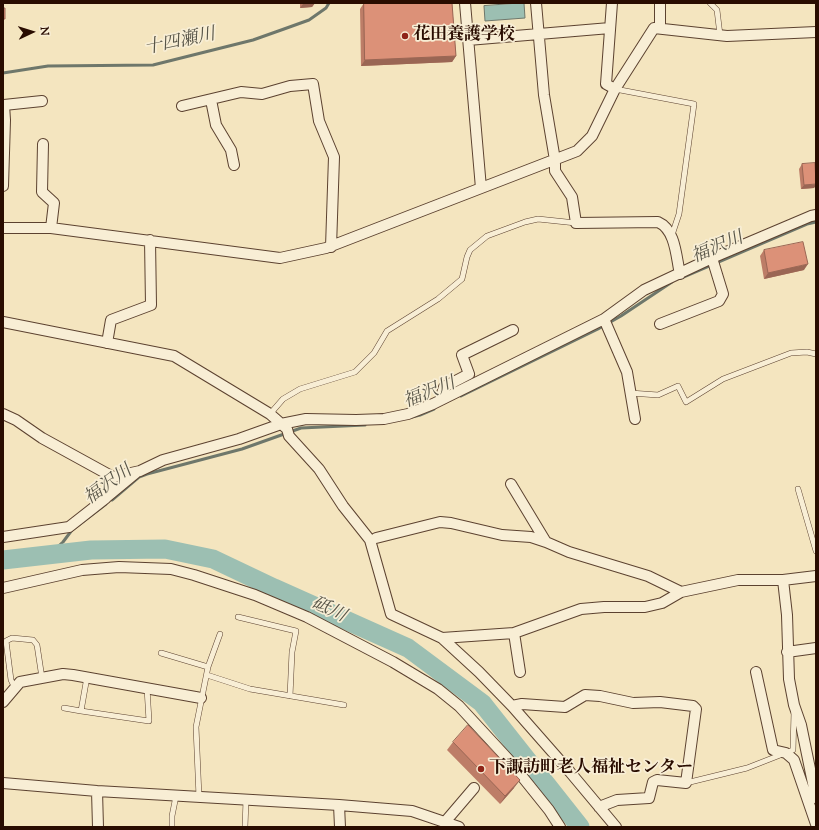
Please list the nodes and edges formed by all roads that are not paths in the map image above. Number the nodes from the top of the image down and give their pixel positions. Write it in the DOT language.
graph roads {
  1 [pos="465,3"];
  2 [pos="536,3"];
  3 [pos="612,3"];
  4 [pos="660,3"];
  5 [pos="710,3"];
  6 [pos="610,28"];
  7 [pos="660,28"];
  8 [pos="816,32"];
  9 [pos="538,35"];
  10 [pos="720,35"];
  11 [pos="468,40"];
  12 [pos="615,88"];
  13 [pos="211,100"];
  14 [pos="42,101"];
  15 [pos="182,106"];
  16 [pos="4,120"];
  17 [pos="43,144"];
  18 [pos="555,160"];
  19 [pos="234,164"];
  20 [pos="3,186"];
  21 [pos="481,188"];
  22 [pos="816,215"];
  23 [pos="576,223"];
  24 [pos="3,228"];
  25 [pos="51,228"];
  26 [pos="672,236"];
  27 [pos="150,240"];
  28 [pos="331,246"];
  29 [pos="712,258"];
  30 [pos="680,274"];
  31 [pos="604,319"];
  32 [pos="3,322"];
  33 [pos="660,324"];
  34 [pos="513,330"];
  35 [pos="106,343"];
  36 [pos="816,354"];
  37 [pos="630,393"];
  38 [pos="440,400"];
  39 [pos="3,414"];
  40 [pos="270,414"];
  41 [pos="635,419"];
  42 [pos="286,430"];
  43 [pos="140,470"];
  44 [pos="114,477"];
  45 [pos="511,484"];
  46 [pos="798,489"];
  47 [pos="106,498"];
  48 [pos="3,537"];
  49 [pos="376,538"];
  50 [pos="546,542"];
  51 [pos="816,551"];
  52 [pos="816,576"];
  53 [pos="783,580"];
  54 [pos="3,588"];
  55 [pos="680,592"];
  56 [pos="238,617"];
  57 [pos="514,633"];
  58 [pos="220,634"];
  59 [pos="442,638"];
  60 [pos="816,648"];
  61 [pos="788,652"];
  62 [pos="161,653"];
  63 [pos="208,668"];
  64 [pos="520,672"];
  65 [pos="756,672"];
  66 [pos="207,675"];
  67 [pos="87,677"];
  68 [pos="42,678"];
  69 [pos="15,688"];
  70 [pos="147,688"];
  71 [pos="290,696"];
  72 [pos="201,698"];
  73 [pos="3,702"];
  74 [pos="794,704"];
  75 [pos="344,705"];
  76 [pos="512,706"];
  77 [pos="64,708"];
  78 [pos="81,711"];
  79 [pos="786,753"];
  80 [pos="3,783"];
  81 [pos="686,783"];
  82 [pos="474,788"];
  83 [pos="97,791"];
  84 [pos="176,796"];
  85 [pos="199,797"];
  86 [pos="816,798"];
  87 [pos="246,800"];
  88 [pos="339,805"];
  89 [pos="599,808"];
  90 [pos="445,822"];
  91 [pos="816,824"];
  92 [pos="98,827"];
  93 [pos="172,827"];
  94 [pos="245,827"];
  95 [pos="340,827"];
  96 [pos="459,827"];
  97 [pos="560,827"];
  98 [pos="616,827"];
  1 -- 11 [label="street"];
  2 -- 9 [label="street"];
  3 -- 6 [label="street"];
  4 -- 7 [label="street"];
  5 -- 10 [label="lane"];
  6 -- 9 [label="street"];
  6 -- 12 [label="street"];
  7 -- 10 [label="street"];
  7 -- 12 [label="street"];
  8 -- 10 [label="street"];
  9 -- 11 [label="street"];
  9 -- 18 [label="street"];
  11 -- 21 [label="street"];
  12 -- 18 [label="street"];
  12 -- 26 [label="lane"];
  13 -- 15 [label="street"];
  13 -- 19 [label="street"];
  13 -- 28 [label="street"];
  14 -- 16 [label="street"];
  16 -- 20 [label="street"];
  17 -- 25 [label="street"];
  18 -- 21 [label="street"];
  18 -- 23 [label="street"];
  21 -- 28 [label="street"];
  22 -- 29 [label="street"];
  23 -- 26 [label="street"];
  23 -- 40 [label="lane"];
  24 -- 25 [label="street"];
  25 -- 27 [label="street"];
  26 -- 30 [label="street"];
  27 -- 28 [label="street"];
  27 -- 35 [label="street"];
  29 -- 30 [label="street"];
  29 -- 33 [label="street"];
  30 -- 31 [label="street"];
  31 -- 37 [label="street"];
  31 -- 38 [label="street"];
  32 -- 35 [label="street"];
  34 -- 38 [label="street"];
  35 -- 40 [label="street"];
  36 -- 37 [label="lane"];
  37 -- 41 [label="street"];
  38 -- 42 [label="street"];
  39 -- 44 [label="street"];
  40 -- 42 [label="street"];
  42 -- 43 [label="street"];
  42 -- 59 [label="street"];
  43 -- 44 [label="street"];
  43 -- 47 [label="street"];
  44 -- 47 [label="street"];
  45 -- 50 [label="street"];
  46 -- 51 [label="lane"];
  47 -- 48 [label="street"];
  49 -- 50 [label="street"];
  50 -- 55 [label="street"];
  52 -- 53 [label="street"];
  53 -- 55 [label="street"];
  53 -- 61 [label="street"];
  54 -- 97 [label="street"];
  55 -- 57 [label="street"];
  56 -- 71 [label="lane"];
  57 -- 59 [label="street"];
  57 -- 64 [label="street"];
  58 -- 63 [label="lane"];
  59 -- 76 [label="street"];
  60 -- 61 [label="street"];
  61 -- 74 [label="street"];
  62 -- 63 [label="lane"];
  63 -- 66 [label="lane"];
  65 -- 79 [label="street"];
  66 -- 71 [label="lane"];
  66 -- 72 [label="lane"];
  67 -- 68 [label="street"];
  67 -- 70 [label="street"];
  67 -- 78 [label="lane"];
  68 -- 69 [label="street"];
  68 -- 69 [label="lane"];
  69 -- 73 [label="street"];
  70 -- 72 [label="street"];
  70 -- 78 [label="lane"];
  71 -- 75 [label="lane"];
  72 -- 85 [label="lane"];
  74 -- 79 [label="lane"];
  74 -- 86 [label="street"];
  76 -- 81 [label="street"];
  76 -- 89 [label="street"];
  77 -- 78 [label="lane"];
  79 -- 81 [label="lane"];
  79 -- 91 [label="street"];
  80 -- 83 [label="street"];
  81 -- 89 [label="street"];
  82 -- 90 [label="street"];
  83 -- 84 [label="street"];
  83 -- 92 [label="street"];
  84 -- 85 [label="street"];
  84 -- 93 [label="lane"];
  85 -- 87 [label="street"];
  87 -- 88 [label="street"];
  87 -- 94 [label="lane"];
  88 -- 90 [label="street"];
  88 -- 95 [label="street"];
  89 -- 98 [label="street"];
  90 -- 96 [label="street"];
}
